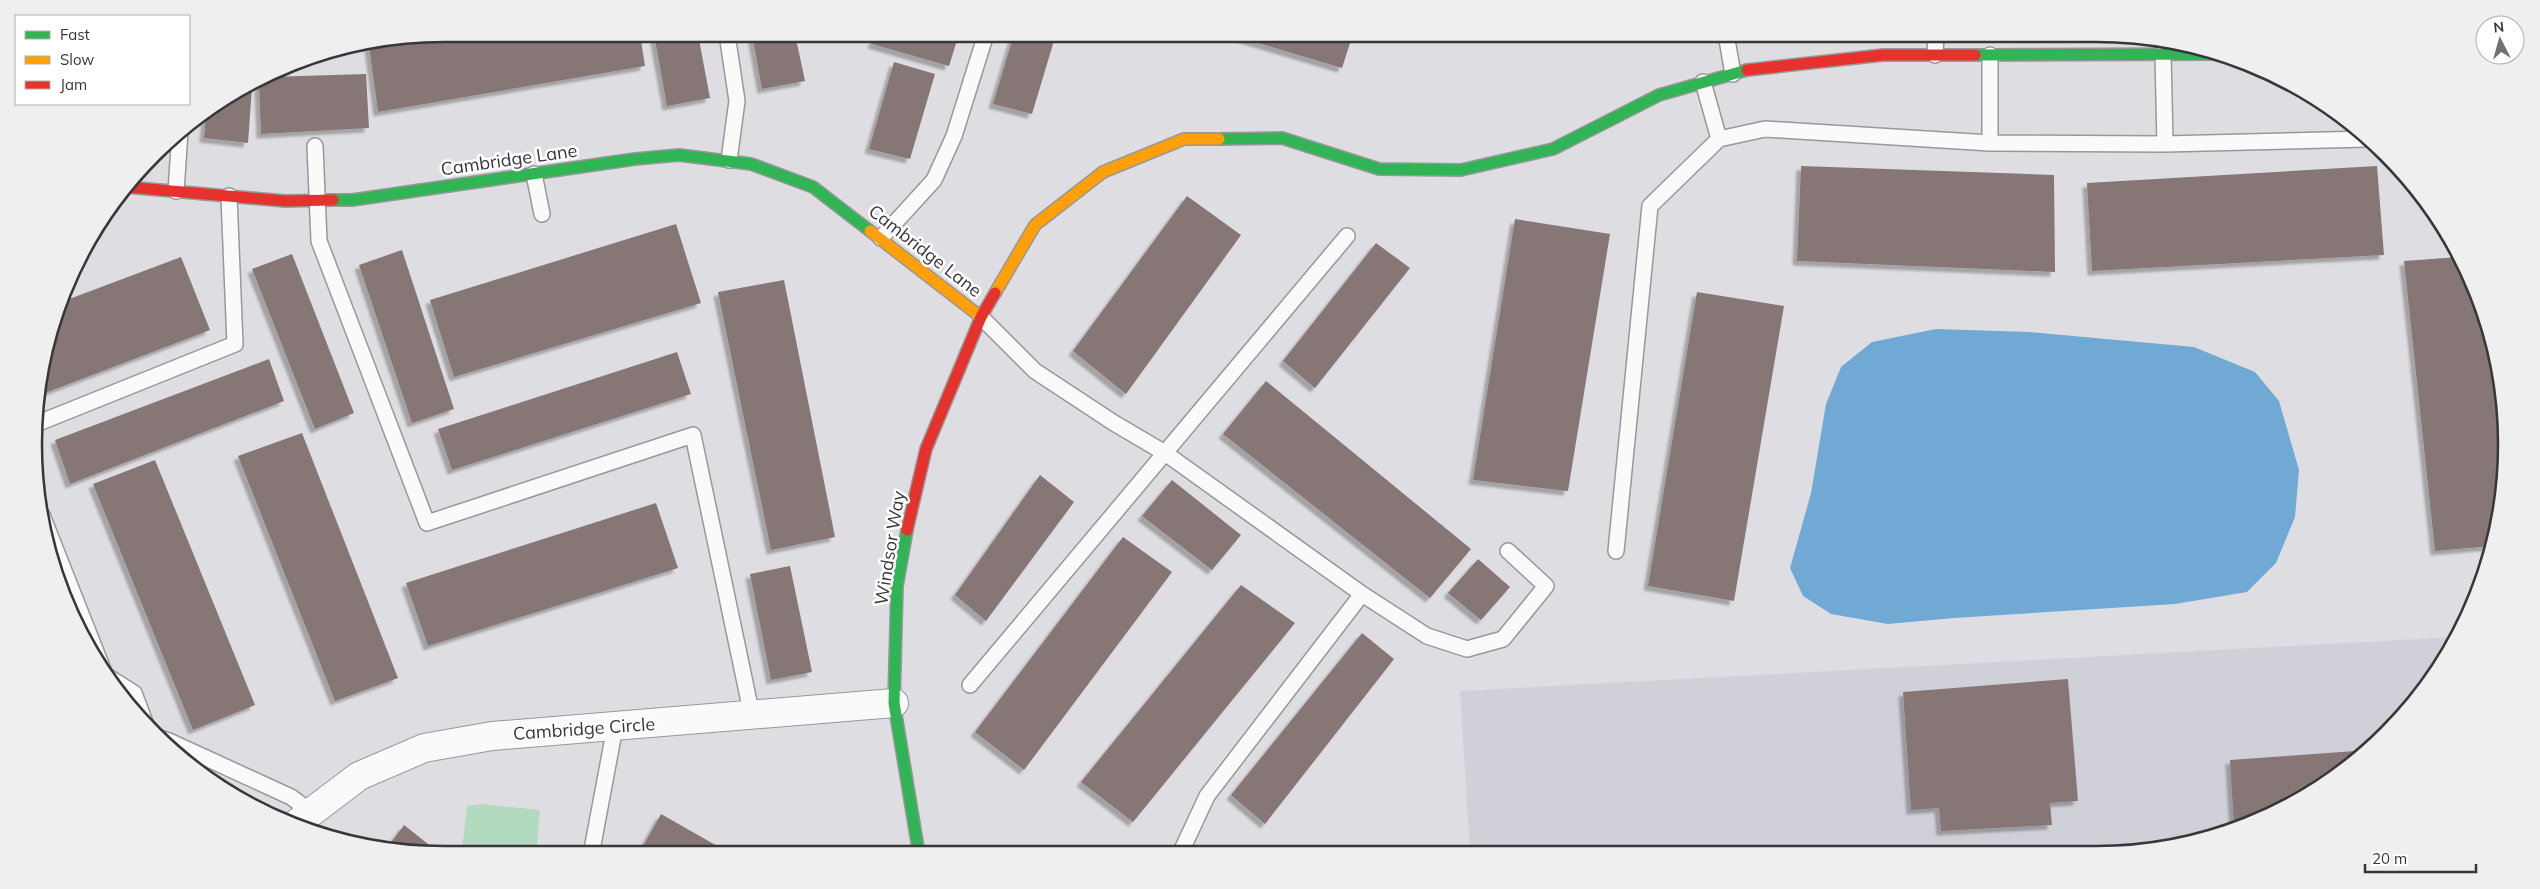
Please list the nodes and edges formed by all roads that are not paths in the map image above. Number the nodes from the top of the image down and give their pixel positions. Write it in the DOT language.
graph roads {
  1 [pos="727,42"];
  2 [pos="983,42"];
  3 [pos="1727,42"];
  4 [pos="1936,42"];
  5 [pos="2163,54"];
  6 [pos="2191,54"];
  7 [pos="1935,55"];
  8 [pos="1990,55"];
  9 [pos="1733,74"];
  10 [pos="1703,82"];
  11 [pos="1719,139"];
  12 [pos="2357,139"];
  13 [pos="179,142"];
  14 [pos="1990,143"];
  15 [pos="2165,144"];
  16 [pos="315,146"];
  17 [pos="730,160"];
  18 [pos="534,174"];
  19 [pos="136,187"];
  20 [pos="176,191"];
  21 [pos="229,196"];
  22 [pos="318,200"];
  23 [pos="542,214"];
  24 [pos="1347,236"];
  25 [pos="881,238"];
  26 [pos="981,317"];
  27 [pos="43,421"];
  28 [pos="1165,453"];
  29 [pos="1508,551"];
  30 [pos="1616,551"];
  31 [pos="59,559"];
  32 [pos="1362,594"];
  33 [pos="86,626"];
  34 [pos="970,685"];
  35 [pos="126,689"];
  36 [pos="894,703"];
  37 [pos="138,705"];
  38 [pos="752,716"];
  39 [pos="615,726"];
  40 [pos="178,746"];
  41 [pos="304,817"];
  42 [pos="593,846"];
  43 [pos="918,846"];
  44 [pos="1184,846"];
  1 -- 17 [label="lane"];
  2 -- 25 [label="lane"];
  3 -- 9 [label="lane"];
  4 -- 7 [label="lane"];
  5 -- 6 [label="street, Cambridge Lane"];
  5 -- 8 [label="street, Cambridge Lane"];
  5 -- 15 [label="lane"];
  7 -- 8 [label="street, Cambridge Lane"];
  7 -- 9 [label="street, Cambridge Lane"];
  8 -- 14 [label="lane"];
  9 -- 10 [label="street, Cambridge Lane"];
  10 -- 11 [label="lane"];
  10 -- 26 [label="street, Cambridge Lane"];
  11 -- 14 [label="lane"];
  11 -- 30 [label="lane"];
  12 -- 15 [label="lane"];
  13 -- 20 [label="lane"];
  14 -- 15 [label="lane"];
  16 -- 22 [label="lane"];
  17 -- 18 [label="street, Cambridge Lane"];
  17 -- 25 [label="street, Cambridge Lane"];
  18 -- 22 [label="street, Cambridge Lane"];
  18 -- 23 [label="lane"];
  19 -- 20 [label="street, Cambridge Lane"];
  20 -- 21 [label="street, Cambridge Lane"];
  21 -- 22 [label="street, Cambridge Lane"];
  21 -- 27 [label="lane"];
  22 -- 38 [label="lane"];
  24 -- 28 [label="lane"];
  25 -- 26 [label="street, Cambridge Lane"];
  26 -- 28 [label="lane"];
  26 -- 36 [label="street, Windsor Way"];
  28 -- 32 [label="lane"];
  28 -- 34 [label="lane"];
  29 -- 32 [label="lane"];
  31 -- 33 [label="lane"];
  32 -- 44 [label="lane"];
  35 -- 37 [label="lane"];
  36 -- 38 [label="street, Cambridge Circle"];
  36 -- 43 [label="street, Windsor Way"];
  38 -- 39 [label="street, Cambridge Circle"];
  39 -- 41 [label="street, Cambridge Circle"];
  39 -- 42 [label="lane"];
  40 -- 41 [label="lane"];
}
